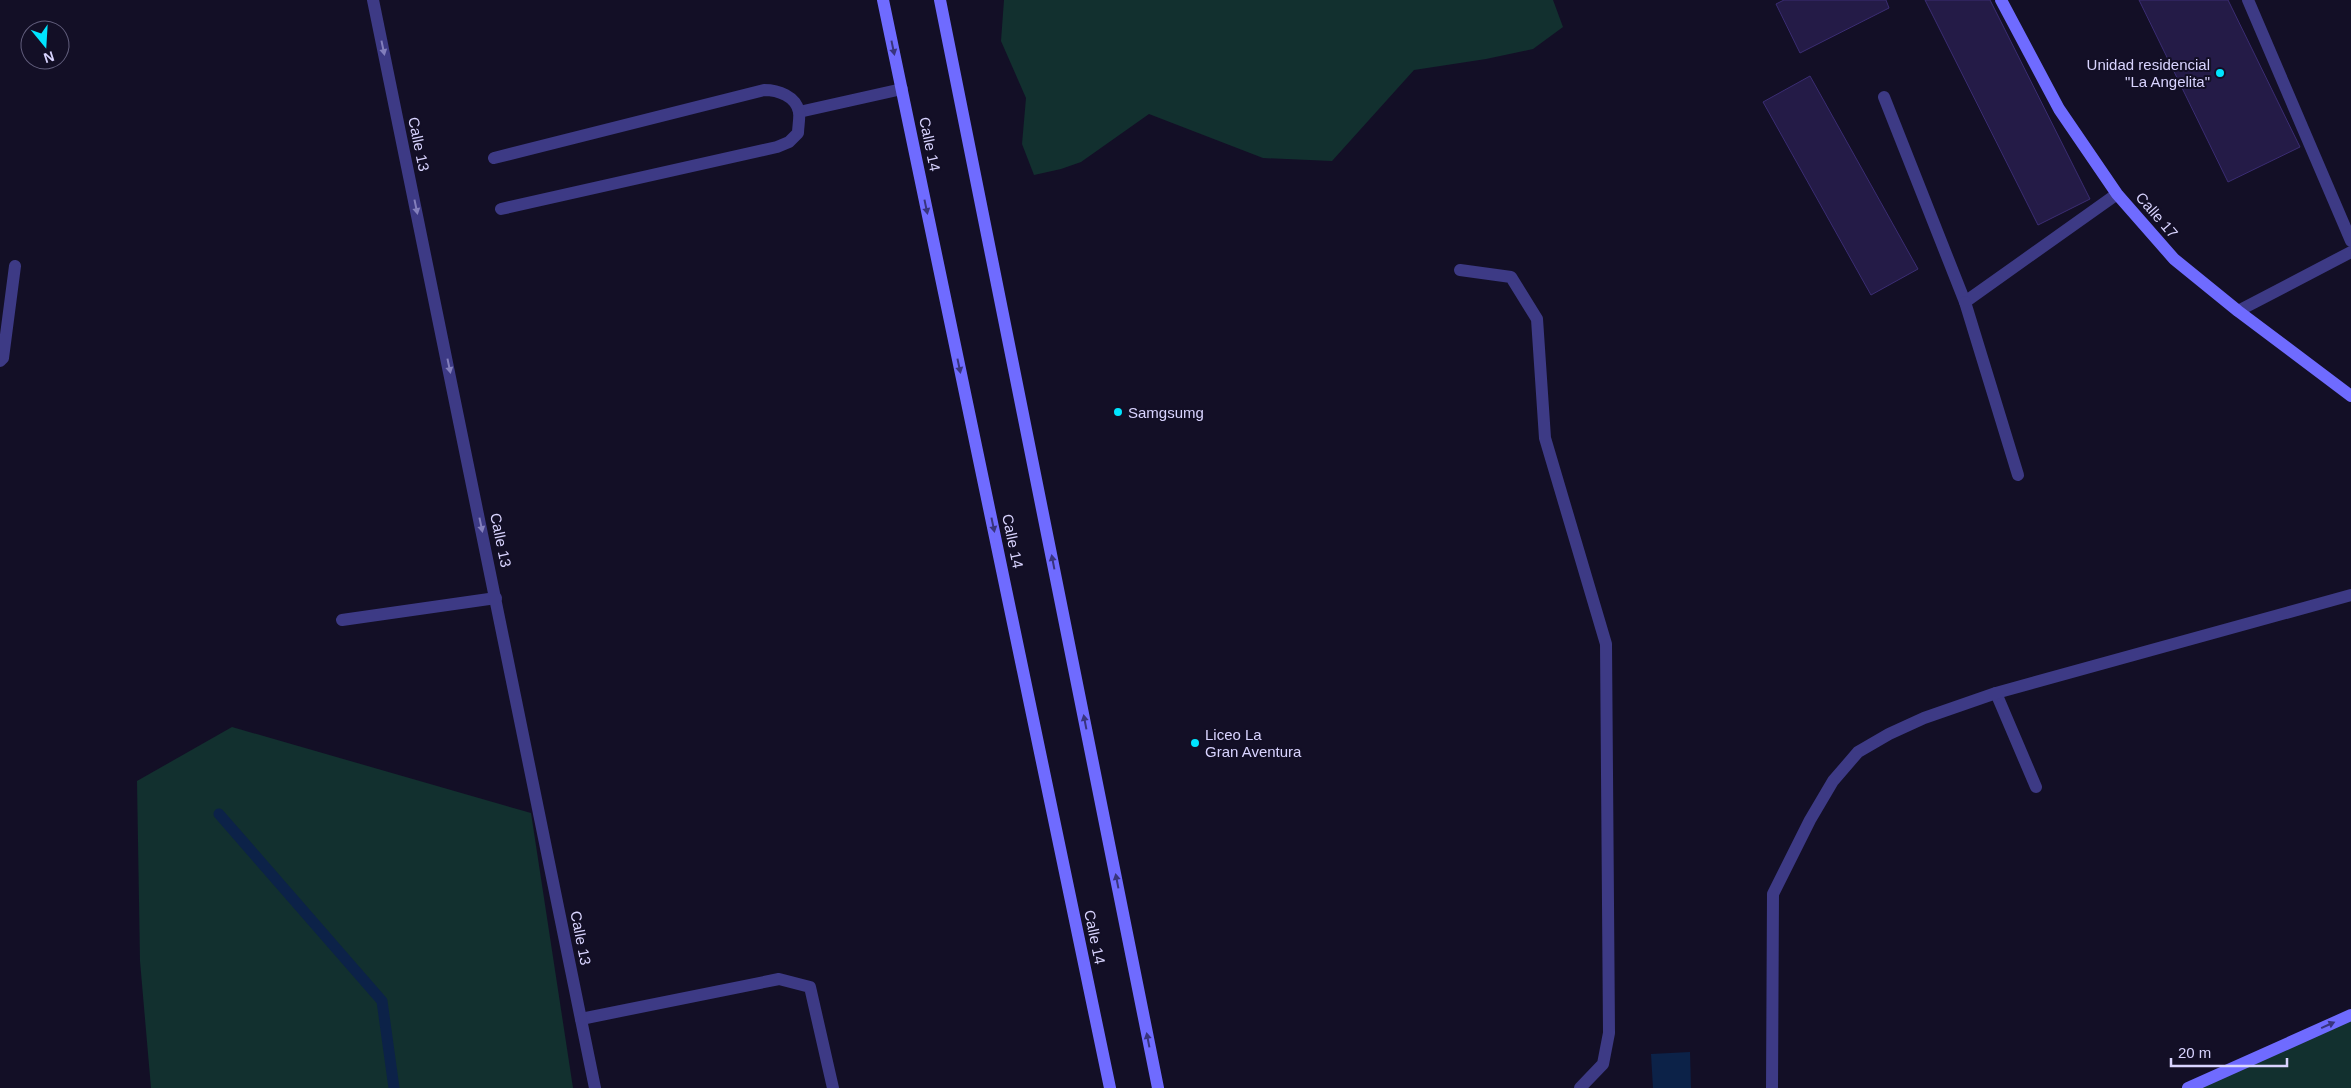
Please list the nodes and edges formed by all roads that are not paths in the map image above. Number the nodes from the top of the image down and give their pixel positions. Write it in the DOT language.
graph roads {
  1 [pos="373,0"];
  2 [pos="883,0"];
  3 [pos="940,0"];
  4 [pos="2001,0"];
  5 [pos="2248,0"];
  6 [pos="902,89"];
  7 [pos="1884,97"];
  8 [pos="799,112"];
  9 [pos="494,158"];
  10 [pos="2117,194"];
  11 [pos="501,209"];
  12 [pos="2351,241"];
  13 [pos="2351,252"];
  14 [pos="16,266"];
  15 [pos="1460,270"];
  16 [pos="1965,302"];
  17 [pos="2238,311"];
  18 [pos="0,361"];
  19 [pos="2351,396"];
  20 [pos="2018,475"];
  21 [pos="2351,595"];
  22 [pos="496,598"];
  23 [pos="342,620"];
  24 [pos="1996,693"];
  25 [pos="2036,787"];
  26 [pos="2351,1015"];
  27 [pos="581,1019"];
  28 [pos="595,1088"];
  29 [pos="833,1088"];
  30 [pos="1110,1088"];
  31 [pos="1158,1088"];
  32 [pos="1580,1088"];
  33 [pos="1772,1088"];
  34 [pos="2188,1088"];
  1 -- 22 [label="street, Calle 13, one-way"];
  2 -- 6 [label="main road, Calle 14, one-way"];
  31 -- 3 [label="main road, one-way"];
  4 -- 10 [label="main road, Calle 17"];
  5 -- 12 [label="street"];
  6 -- 8 [label="street"];
  6 -- 30 [label="main road, Calle 14, one-way"];
  7 -- 16 [label="street"];
  8 -- 9 [label="street"];
  8 -- 11 [label="street"];
  10 -- 16 [label="street"];
  10 -- 17 [label="main road, Calle 17"];
  13 -- 17 [label="street"];
  14 -- 18 [label="street"];
  15 -- 32 [label="street"];
  16 -- 20 [label="street"];
  17 -- 19 [label="main road, Calle 17"];
  21 -- 24 [label="street"];
  22 -- 23 [label="street"];
  22 -- 27 [label="street, Calle 13"];
  24 -- 25 [label="street"];
  24 -- 33 [label="street"];
  34 -- 26 [label="main road, one-way"];
  27 -- 28 [label="street, Calle 13"];
  27 -- 29 [label="street"];
}
